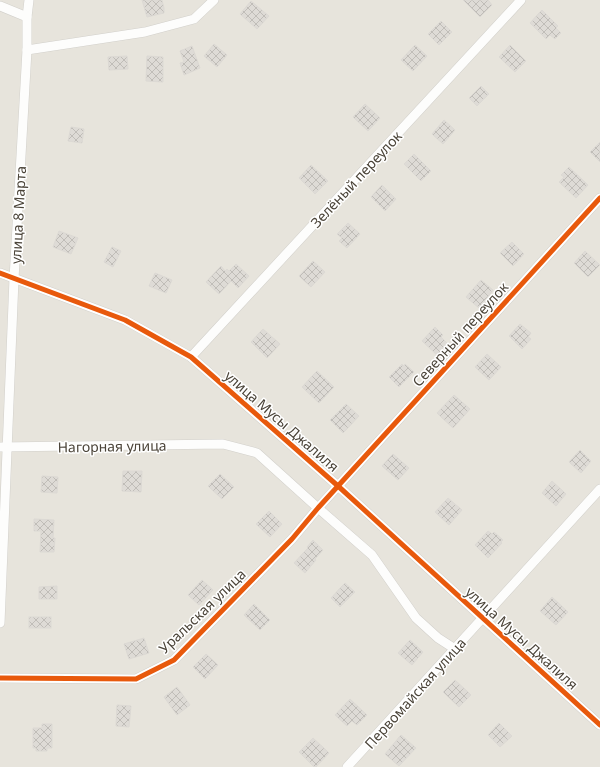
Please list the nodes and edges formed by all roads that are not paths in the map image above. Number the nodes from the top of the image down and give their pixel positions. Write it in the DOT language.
graph roads {
  1 [pos="29,0"];
  2 [pos="214,0"];
  3 [pos="521,0"];
  4 [pos="0,6"];
  5 [pos="27,17"];
  6 [pos="27,50"];
  7 [pos="600,198"];
  8 [pos="0,273"];
  9 [pos="14,279"];
  10 [pos="191,357"];
  11 [pos="3,447"];
  12 [pos="338,486"];
  13 [pos="600,489"];
  14 [pos="318,508"];
  15 [pos="482,618"];
  16 [pos="0,623"];
  17 [pos="455,649"];
  18 [pos="0,678"];
  19 [pos="600,725"];
  20 [pos="347,767"];
  1 -- 5 [label="street, улица 8 Марта"];
  2 -- 6 [label="street"];
  3 -- 10 [label="street, Зелёный переулок"];
  4 -- 5 [label="street"];
  5 -- 6 [label="street, улица 8 Марта"];
  6 -- 9 [label="street, улица 8 Марта"];
  7 -- 12 [label="street, Северный переулок"];
  8 -- 9 [label="street, улица Мусы Джалиля"];
  9 -- 10 [label="street, улица Мусы Джалиля"];
  9 -- 11 [label="street, улица 8 Марта"];
  10 -- 12 [label="street, улица Мусы Джалиля"];
  11 -- 14 [label="street, Нагорная улица"];
  11 -- 16 [label="street, улица 8 Марта"];
  12 -- 14 [label="street, Уральская улица"];
  12 -- 15 [label="street, улица Мусы Джалиля"];
  13 -- 15 [label="street, Первомайская улица"];
  14 -- 17 [label="street, Нагорная улица"];
  14 -- 18 [label="street, Уральская улица"];
  15 -- 17 [label="street, Первомайская улица"];
  15 -- 19 [label="street, улица Мусы Джалиля"];
  17 -- 20 [label="street, Первомайская улица"];
}
